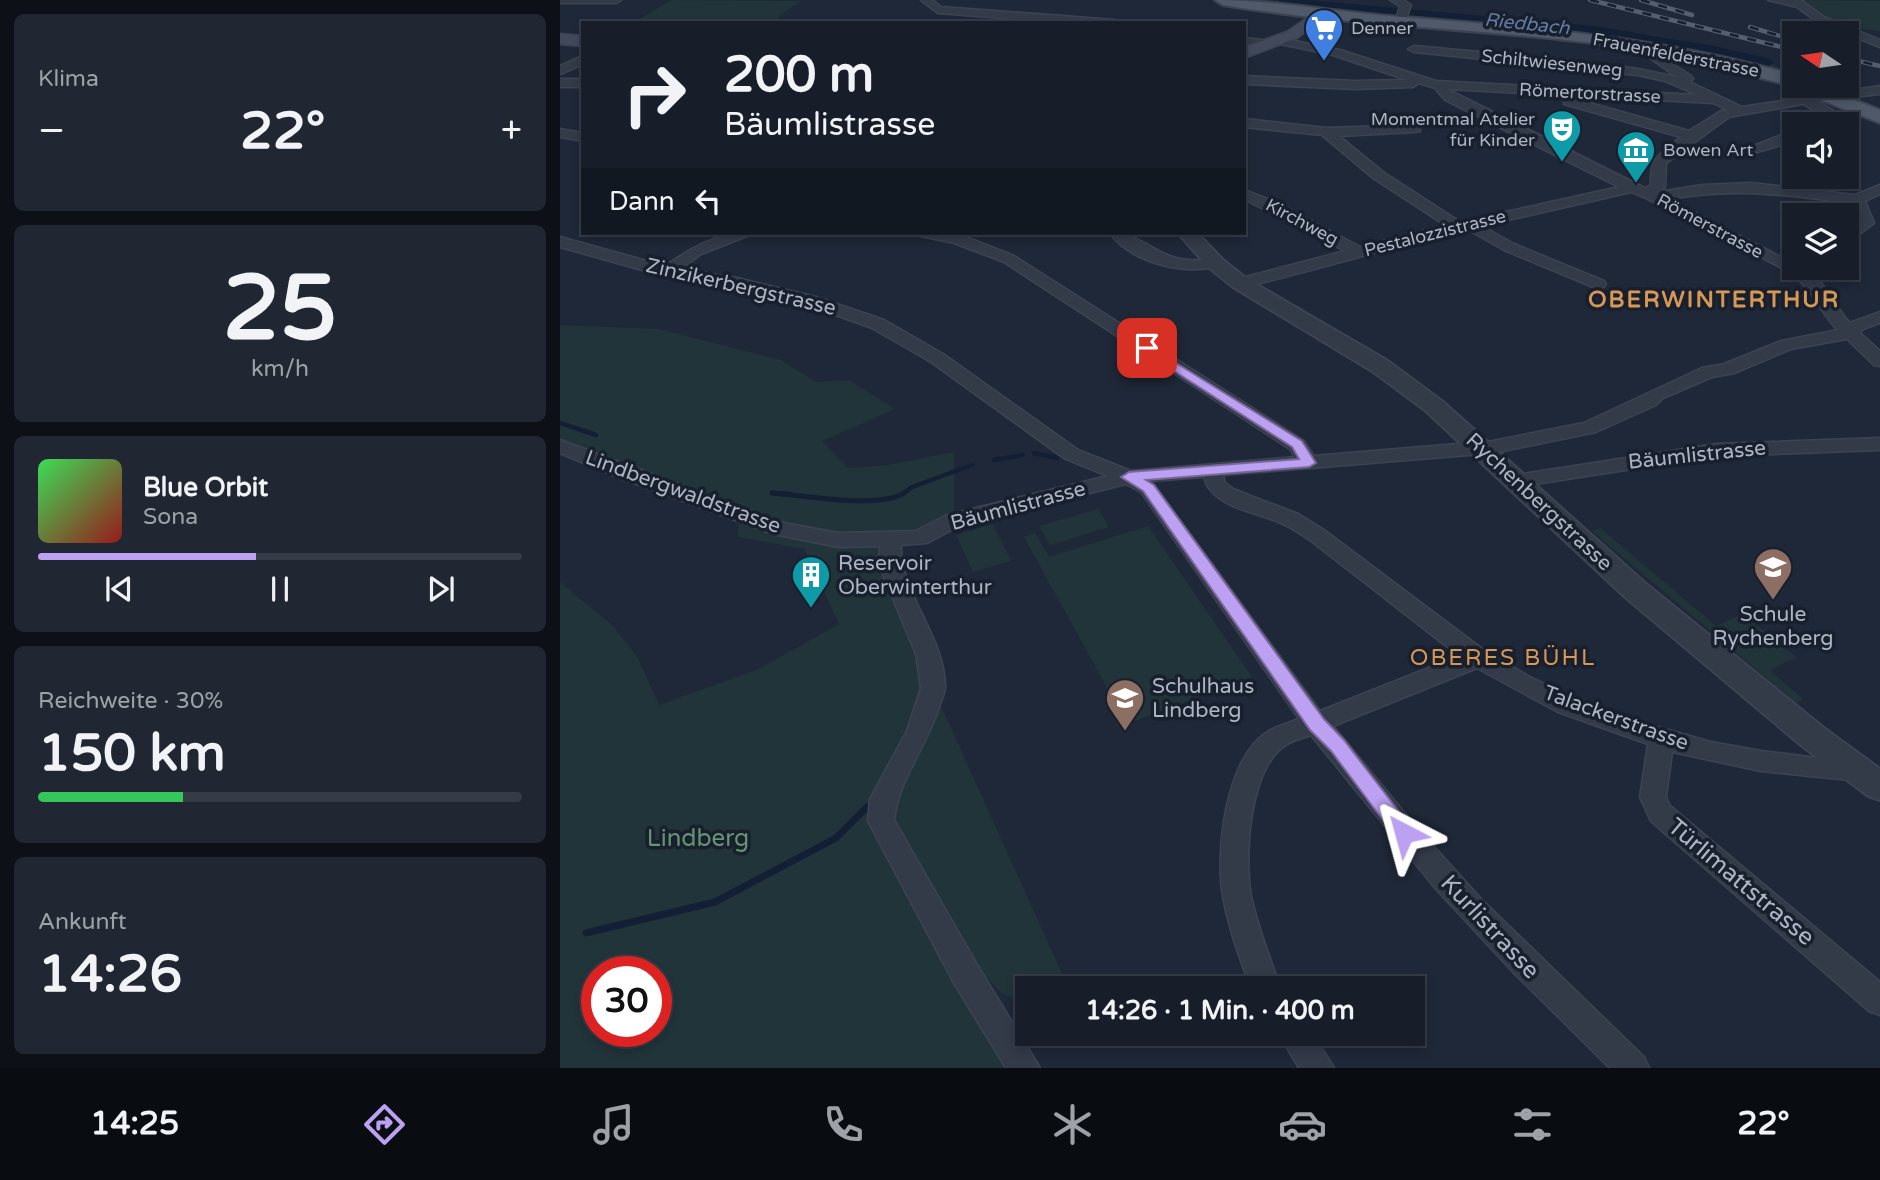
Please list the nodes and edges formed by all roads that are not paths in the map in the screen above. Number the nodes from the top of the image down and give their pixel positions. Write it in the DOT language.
graph roads {
  1 [pos="560,0"];
  2 [pos="616,0"];
  3 [pos="926,0"];
  4 [pos="1223,0"];
  5 [pos="1395,0"];
  6 [pos="1773,0"];
  7 [pos="1796,2"];
  8 [pos="938,10"];
  9 [pos="1320,13"];
  10 [pos="1403,16"];
  11 [pos="936,21"];
  12 [pos="1088,21"];
  13 [pos="1421,36"];
  14 [pos="560,40"];
  15 [pos="581,41"];
  16 [pos="1246,41"];
  17 [pos="1275,42"];
  18 [pos="1880,44"];
  19 [pos="1644,49"];
  20 [pos="1246,52"];
  21 [pos="581,60"];
  22 [pos="560,71"];
  23 [pos="1782,78"];
  24 [pos="1246,80"];
  25 [pos="1419,81"];
  26 [pos="560,83"];
  27 [pos="581,83"];
  28 [pos="1688,83"];
  29 [pos="1440,85"];
  30 [pos="1880,90"];
  31 [pos="1859,91"];
  32 [pos="1550,92"];
  33 [pos="1793,98"];
  34 [pos="1825,98"];
  35 [pos="1834,98"];
  36 [pos="1841,98"];
  37 [pos="1715,99"];
  38 [pos="1880,109"];
  39 [pos="1738,110"];
  40 [pos="1838,112"];
  41 [pos="1880,117"];
  42 [pos="1246,123"];
  43 [pos="1415,128"];
  44 [pos="1326,132"];
  45 [pos="560,133"];
  46 [pos="1690,136"];
  47 [pos="581,137"];
  48 [pos="1782,140"];
  49 [pos="1750,150"];
  50 [pos="1632,188"];
  51 [pos="1880,189"];
  52 [pos="1246,195"];
  53 [pos="1652,195"];
  54 [pos="1857,199"];
  55 [pos="1859,203"];
  56 [pos="1859,204"];
  57 [pos="1463,225"];
  58 [pos="1859,231"];
  59 [pos="738,235"];
  60 [pos="935,235"];
  61 [pos="1120,235"];
  62 [pos="1189,235"];
  63 [pos="560,242"];
  64 [pos="1358,252"];
  65 [pos="1782,259"];
  66 [pos="1215,263"];
  67 [pos="667,272"];
  68 [pos="1812,280"];
  69 [pos="1240,283"];
  70 [pos="1598,284"];
  71 [pos="1880,317"];
  72 [pos="1851,333"];
  73 [pos="1880,361"];
  74 [pos="1880,444"];
  75 [pos="560,446"];
  76 [pos="1481,447"];
  77 [pos="1309,463"];
  78 [pos="1212,471"];
  79 [pos="1129,477"];
  80 [pos="1516,481"];
  81 [pos="891,538"];
  82 [pos="1479,658"];
  83 [pos="1317,725"];
  84 [pos="1661,739"];
  85 [pos="1873,776"];
  86 [pos="1261,976"];
  87 [pos="1880,1001"];
  88 [pos="1302,1046"];
  89 [pos="1024,1068"];
  90 [pos="1318,1068"];
  91 [pos="1633,1068"];
  1 -- 2 [label="street"];
  3 -- 8 [label="street"];
  4 -- 9 [label="main road, Frauenfelderstrasse"];
  5 -- 10 [label="street"];
  6 -- 7 [label="street"];
  7 -- 18 [label="street"];
  8 -- 11 [label="street"];
  8 -- 12 [label="street"];
  9 -- 10 [label="main road, Frauenfelderstrasse"];
  9 -- 17 [label="main road"];
  10 -- 23 [label="main road, Frauenfelderstrasse"];
  13 -- 28 [label="street, Schiltwiesenweg"];
  14 -- 15 [label="main road"];
  16 -- 17 [label="street, Römerstrasse"];
  17 -- 20 [label="main road"];
  17 -- 25 [label="street, Römerstrasse"];
  19 -- 28 [label="street, Schiltwiesenweg"];
  21 -- 22 [label="street"];
  24 -- 25 [label="street"];
  25 -- 29 [label="street, Römerstrasse"];
  26 -- 27 [label="street"];
  28 -- 37 [label="street, Schiltwiesenweg"];
  29 -- 32 [label="street, Römertorstrasse"];
  29 -- 50 [label="street, Römerstrasse"];
  30 -- 31 [label="street"];
  32 -- 37 [label="street, Römertorstrasse"];
  32 -- 46 [label="street"];
  33 -- 39 [label="street"];
  34 -- 40 [label="street"];
  35 -- 41 [label="main road"];
  36 -- 38 [label="main road"];
  37 -- 39 [label="street, Römertorstrasse"];
  39 -- 46 [label="street"];
  42 -- 44 [label="street"];
  43 -- 44 [label="street"];
  44 -- 57 [label="street"];
  45 -- 47 [label="street"];
  46 -- 53 [label="street"];
  48 -- 49 [label="street"];
  50 -- 53 [label="street, Römerstrasse"];
  50 -- 57 [label="street, Pestalozzistrasse"];
  51 -- 54 [label="street"];
  52 -- 64 [label="street, Kirchweg"];
  53 -- 54 [label="street"];
  53 -- 65 [label="street, Römerstrasse"];
  54 -- 55 [label="street"];
  56 -- 58 [label="street"];
  57 -- 64 [label="street, Pestalozzistrasse"];
  57 -- 70 [label="street"];
  59 -- 67 [label="street"];
  60 -- 77 [label="street"];
  61 -- 66 [label="street"];
  62 -- 66 [label="street, Rychenbergstrasse"];
  63 -- 67 [label="street, Zinzikerbergstrasse"];
  64 -- 69 [label="street, Pestalozzistrasse"];
  66 -- 69 [label="street, Rychenbergstrasse"];
  67 -- 79 [label="street, Zinzikerbergstrasse"];
  68 -- 72 [label="street, Römerstrasse"];
  69 -- 76 [label="street, Rychenbergstrasse"];
  71 -- 72 [label="street, Bäumlistrasse"];
  72 -- 73 [label="street, Römerstrasse"];
  72 -- 76 [label="street, Bäumlistrasse"];
  74 -- 80 [label="street, Bäumlistrasse"];
  75 -- 81 [label="street, Lindbergwaldstrasse"];
  76 -- 77 [label="street, Bäumlistrasse"];
  76 -- 80 [label="street, Rychenbergstrasse"];
  77 -- 78 [label="street, Bäumlistrasse"];
  78 -- 79 [label="street, Bäumlistrasse"];
  78 -- 82 [label="street, Talackerstrasse"];
  79 -- 81 [label="street, Bäumlistrasse"];
  79 -- 83 [label="street, Kurlistrasse"];
  80 -- 85 [label="street, Rychenbergstrasse"];
  81 -- 89 [label="street"];
  82 -- 83 [label="street"];
  82 -- 84 [label="street, Talackerstrasse"];
  83 -- 86 [label="street"];
  83 -- 91 [label="street, Kurlistrasse"];
  84 -- 85 [label="street, Talackerstrasse"];
  84 -- 87 [label="street, Türlimattstrasse"];
  88 -- 90 [label="street"];
}
